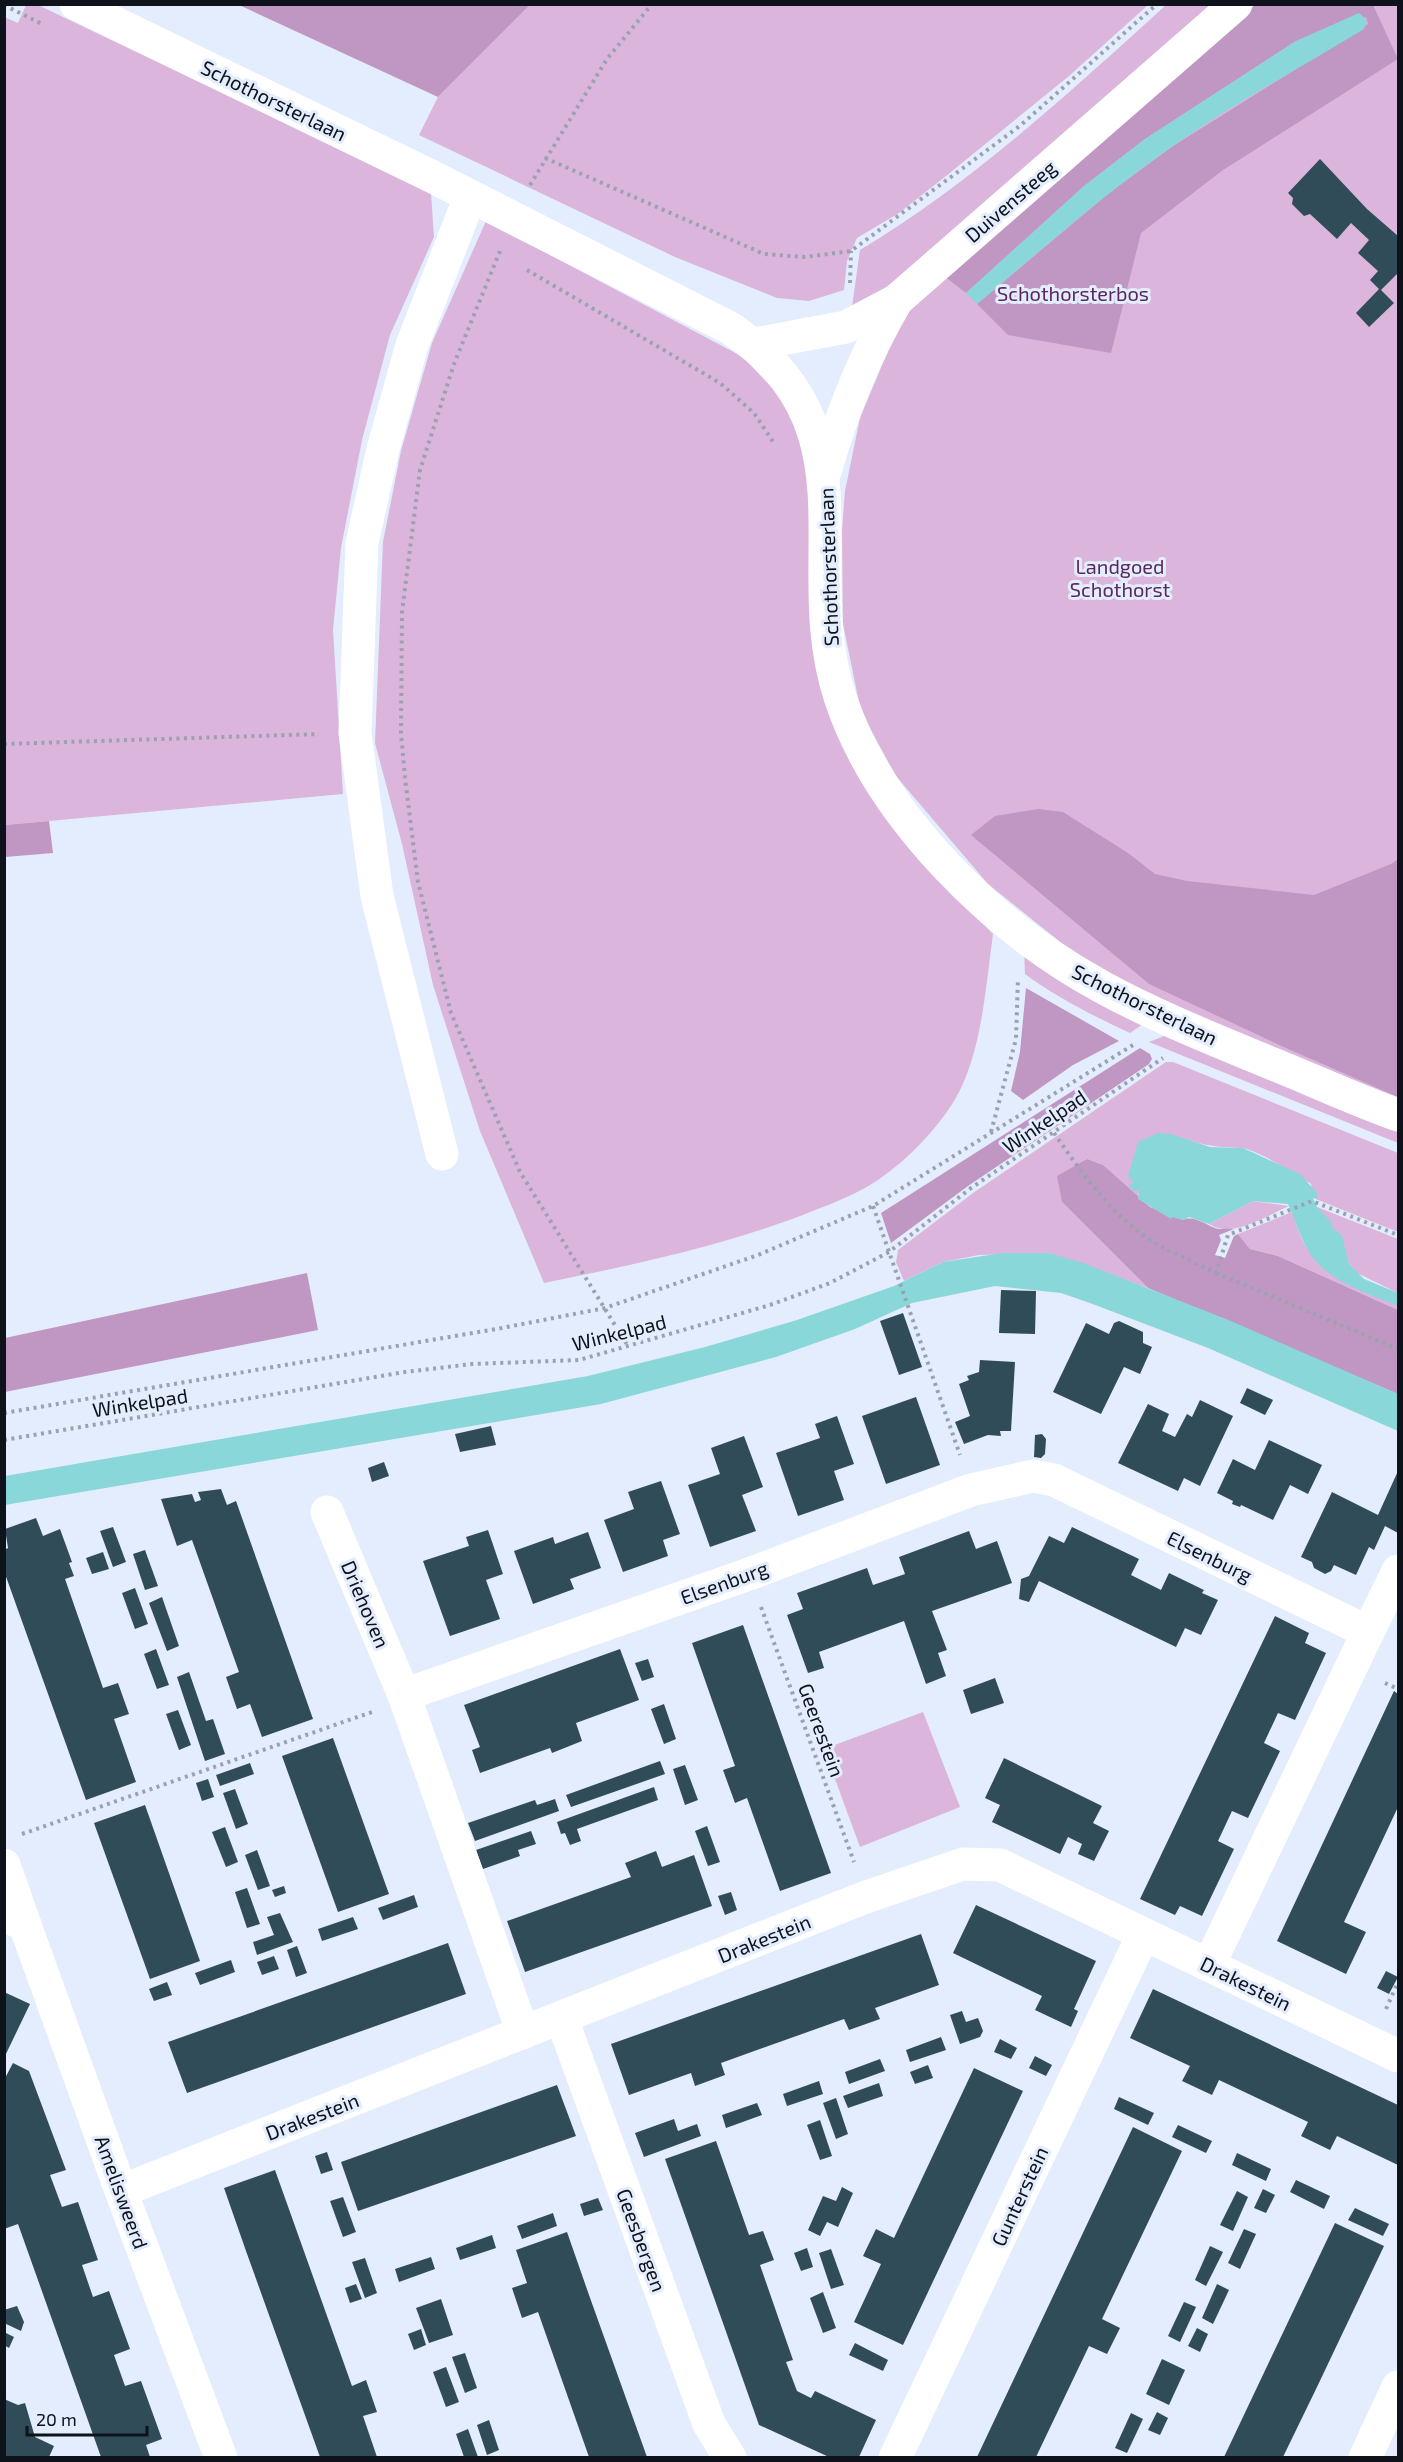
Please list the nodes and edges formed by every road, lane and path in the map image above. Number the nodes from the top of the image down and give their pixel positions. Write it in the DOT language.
graph roads {
  1 [pos="76,4"];
  2 [pos="652,4"];
  3 [pos="1157,4"];
  4 [pos="1236,4"];
  5 [pos="4,5"];
  6 [pos="47,26"];
  7 [pos="545,158"];
  8 [pos="470,197"];
  9 [pos="512,218"];
  10 [pos="458,230"];
  11 [pos="499,254"];
  12 [pos="509,260"];
  13 [pos="519,265"];
  14 [pos="897,300"];
  15 [pos="755,344"];
  16 [pos="775,445"];
  17 [pos="825,475"];
  18 [pos="355,733"];
  19 [pos="4,744"];
  20 [pos="1008,921"];
  21 [pos="1171,1038"];
  22 [pos="1398,1115"];
  23 [pos="991,1132"];
  24 [pos="1054,1133"];
  25 [pos="442,1154"];
  26 [pos="873,1206"];
  27 [pos="1398,1235"];
  28 [pos="889,1251"];
  29 [pos="1216,1272"];
  30 [pos="605,1308"];
  31 [pos="628,1346"];
  32 [pos="1398,1349"];
  33 [pos="4,1413"];
  34 [pos="4,1440"];
  35 [pos="971,1490"];
  36 [pos="327,1512"];
  37 [pos="1398,1571"];
  38 [pos="749,1574"];
  39 [pos="1368,1632"];
  40 [pos="405,1698"];
  41 [pos="10,1850"];
  42 [pos="866,1897"];
  43 [pos="15,1920"];
  44 [pos="1143,1935"];
  45 [pos="1209,1965"];
  46 [pos="561,2019"];
  47 [pos="524,2033"];
  48 [pos="1398,2056"];
  49 [pos="121,2191"];
  50 [pos="1398,2387"];
  51 [pos="221,2457"];
  52 [pos="730,2457"];
  53 [pos="895,2457"];
  54 [pos="1365,2457"];
  1 -- 8 [label="street, Schothorsterlaan"];
  2 -- 7 [label="path"];
  3 -- 7 [label="path"];
  4 -- 14 [label="street, Duivensteeg"];
  5 -- 6 [label="path"];
  7 -- 9 [label="path"];
  8 -- 9 [label="street, Schothorsterlaan"];
  8 -- 10 [label="street"];
  9 -- 11 [label="path"];
  9 -- 15 [label="street, Schothorsterlaan"];
  10 -- 11 [label="path"];
  10 -- 18 [label="street"];
  11 -- 12 [label="path"];
  11 -- 30 [label="path"];
  13 -- 16 [label="path"];
  14 -- 15 [label="street, Duivensteeg"];
  14 -- 17 [label="street"];
  15 -- 17 [label="street, Schothorsterlaan"];
  17 -- 20 [label="street, Schothorsterlaan"];
  18 -- 19 [label="path"];
  18 -- 25 [label="street"];
  20 -- 21 [label="street, Schothorsterlaan"];
  20 -- 23 [label="path, Winkelpad"];
  21 -- 22 [label="street, Schothorsterlaan"];
  21 -- 23 [label="path, Winkelpad"];
  21 -- 24 [label="path, Winkelpad"];
  23 -- 26 [label="path, Winkelpad"];
  24 -- 28 [label="path, Winkelpad"];
  24 -- 29 [label="path"];
  26 -- 28 [label="path"];
  26 -- 30 [label="path, Winkelpad"];
  27 -- 29 [label="path"];
  28 -- 31 [label="path, Winkelpad"];
  28 -- 35 [label="path"];
  29 -- 32 [label="path"];
  30 -- 31 [label="path"];
  30 -- 33 [label="path, Winkelpad"];
  31 -- 34 [label="path, Winkelpad"];
  35 -- 38 [label="street, Elsenburg"];
  35 -- 39 [label="street, Elsenburg"];
  36 -- 40 [label="street, Driehoven"];
  37 -- 39 [label="street"];
  38 -- 40 [label="street, Elsenburg"];
  38 -- 42 [label="path, Geerestein"];
  39 -- 45 [label="street"];
  40 -- 41 [label="path"];
  40 -- 47 [label="street"];
  41 -- 43 [label="street, Amelisweerd"];
  42 -- 44 [label="street, Drakestein"];
  42 -- 46 [label="street, Drakestein"];
  43 -- 49 [label="street, Amelisweerd"];
  44 -- 45 [label="street, Drakestein"];
  44 -- 53 [label="street, Gunterstein"];
  45 -- 48 [label="street, Drakestein"];
  46 -- 47 [label="street, Drakestein"];
  46 -- 52 [label="street, Geesbergen"];
  47 -- 49 [label="street, Drakestein"];
  49 -- 51 [label="street, Amelisweerd"];
  50 -- 54 [label="street"];
}
